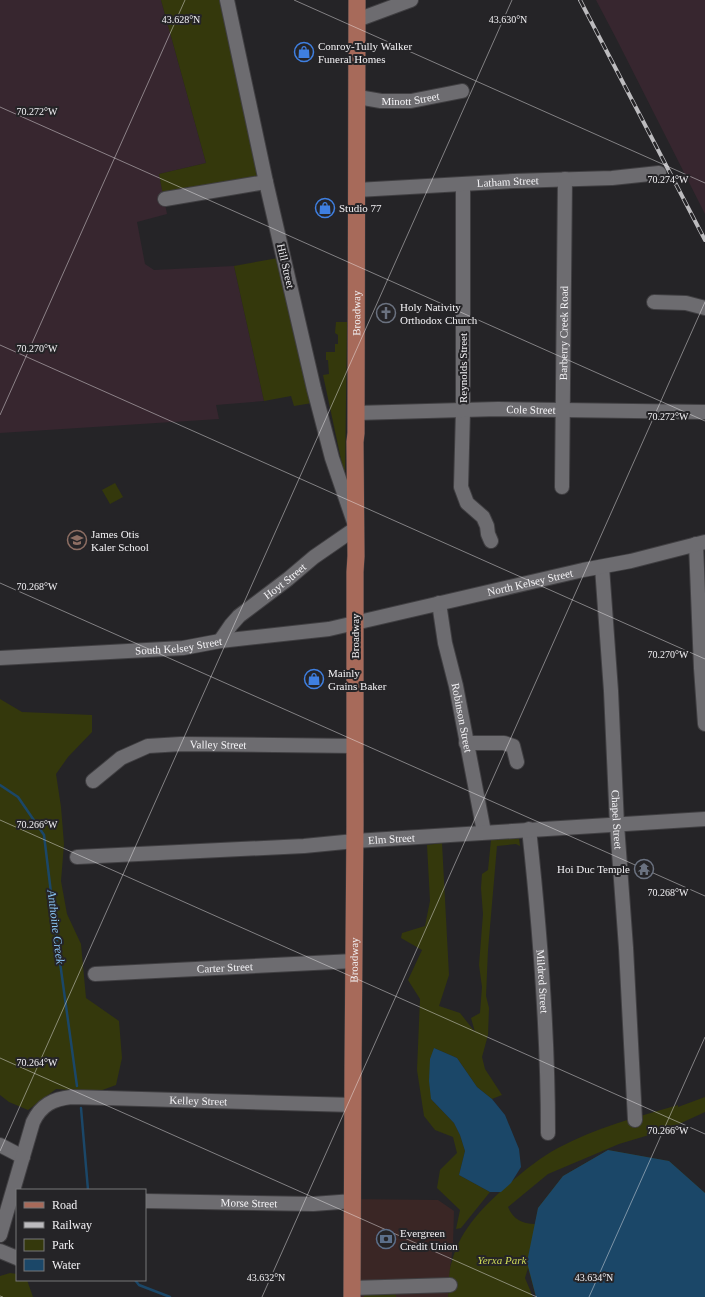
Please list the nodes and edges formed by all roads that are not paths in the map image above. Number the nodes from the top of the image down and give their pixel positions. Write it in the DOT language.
graph roads {
  1 [pos="227,0"];
  2 [pos="357,0"];
  3 [pos="411,0"];
  4 [pos="357,20"];
  5 [pos="462,91"];
  6 [pos="358,97"];
  7 [pos="659,173"];
  8 [pos="565,179"];
  9 [pos="266,182"];
  10 [pos="463,185"];
  11 [pos="357,190"];
  12 [pos="165,199"];
  13 [pos="654,302"];
  14 [pos="705,308"];
  15 [pos="463,410"];
  16 [pos="564,410"];
  17 [pos="356,412"];
  18 [pos="705,412"];
  19 [pos="562,487"];
  20 [pos="356,528"];
  21 [pos="491,541"];
  22 [pos="700,543"];
  23 [pos="602,567"];
  24 [pos="439,603"];
  25 [pos="356,623"];
  26 [pos="220,641"];
  27 [pos="0,658"];
  28 [pos="705,724"];
  29 [pos="466,742"];
  30 [pos="354,746"];
  31 [pos="517,762"];
  32 [pos="93,781"];
  33 [pos="705,818"];
  34 [pos="617,825"];
  35 [pos="529,829"];
  36 [pos="484,832"];
  37 [pos="355,841"];
  38 [pos="77,857"];
  39 [pos="354,961"];
  40 [pos="95,974"];
  41 [pos="353,1105"];
  42 [pos="635,1120"];
  43 [pos="548,1134"];
  44 [pos="0,1145"];
  45 [pos="23,1158"];
  46 [pos="146,1201"];
  47 [pos="353,1201"];
  48 [pos="0,1235"];
  49 [pos="0,1251"];
  50 [pos="16,1258"];
  51 [pos="450,1285"];
  52 [pos="352,1293"];
  1 -- 9 [label="street, Hill Street"];
  2 -- 4 [label="main road, Broadway"];
  3 -- 4 [label="street"];
  4 -- 6 [label="main road, Broadway"];
  5 -- 6 [label="street, Minott Street"];
  6 -- 11 [label="main road, Broadway"];
  7 -- 8 [label="street, Latham Street"];
  8 -- 10 [label="street, Latham Street"];
  8 -- 16 [label="street, Barberry Creek Road"];
  9 -- 12 [label="street"];
  9 -- 20 [label="street, Hill Street"];
  10 -- 11 [label="street, Latham Street"];
  10 -- 15 [label="street, Reynolds Street"];
  11 -- 17 [label="main road, Broadway"];
  13 -- 14 [label="street"];
  15 -- 16 [label="street, Cole Street"];
  15 -- 17 [label="street, Cole Street"];
  15 -- 21 [label="street, Reynolds Street"];
  16 -- 18 [label="street, Cole Street"];
  16 -- 19 [label="street, Barberry Creek Road"];
  17 -- 20 [label="main road, Broadway"];
  20 -- 25 [label="main road, Broadway"];
  20 -- 26 [label="street, Hoyt Street"];
  22 -- 23 [label="street, North Kelsey Street"];
  22 -- 28 [label="street"];
  23 -- 24 [label="street, North Kelsey Street"];
  23 -- 34 [label="street, Chapel Street"];
  24 -- 25 [label="street, North Kelsey Street"];
  24 -- 29 [label="street, Robinson Street"];
  25 -- 26 [label="street, South Kelsey Street"];
  25 -- 30 [label="main road, Broadway"];
  26 -- 27 [label="street, South Kelsey Street"];
  29 -- 31 [label="street"];
  29 -- 36 [label="street, Robinson Street"];
  30 -- 32 [label="street, Valley Street"];
  30 -- 37 [label="main road, Broadway"];
  33 -- 34 [label="street, Elm Street"];
  34 -- 35 [label="street, Elm Street"];
  34 -- 42 [label="street, Chapel Street"];
  35 -- 36 [label="street, Elm Street"];
  35 -- 43 [label="street, Mildred Street"];
  36 -- 37 [label="street, Elm Street"];
  37 -- 38 [label="street, Elm Street"];
  37 -- 39 [label="main road, Broadway"];
  39 -- 40 [label="street, Carter Street"];
  39 -- 41 [label="main road, Broadway"];
  41 -- 45 [label="street, Kelley Street"];
  41 -- 47 [label="main road, Broadway"];
  44 -- 45 [label="street"];
  45 -- 48 [label="street"];
  46 -- 47 [label="street, Morse Street"];
  47 -- 52 [label="main road, Broadway"];
  49 -- 50 [label="street"];
  51 -- 52 [label="street"];
}
